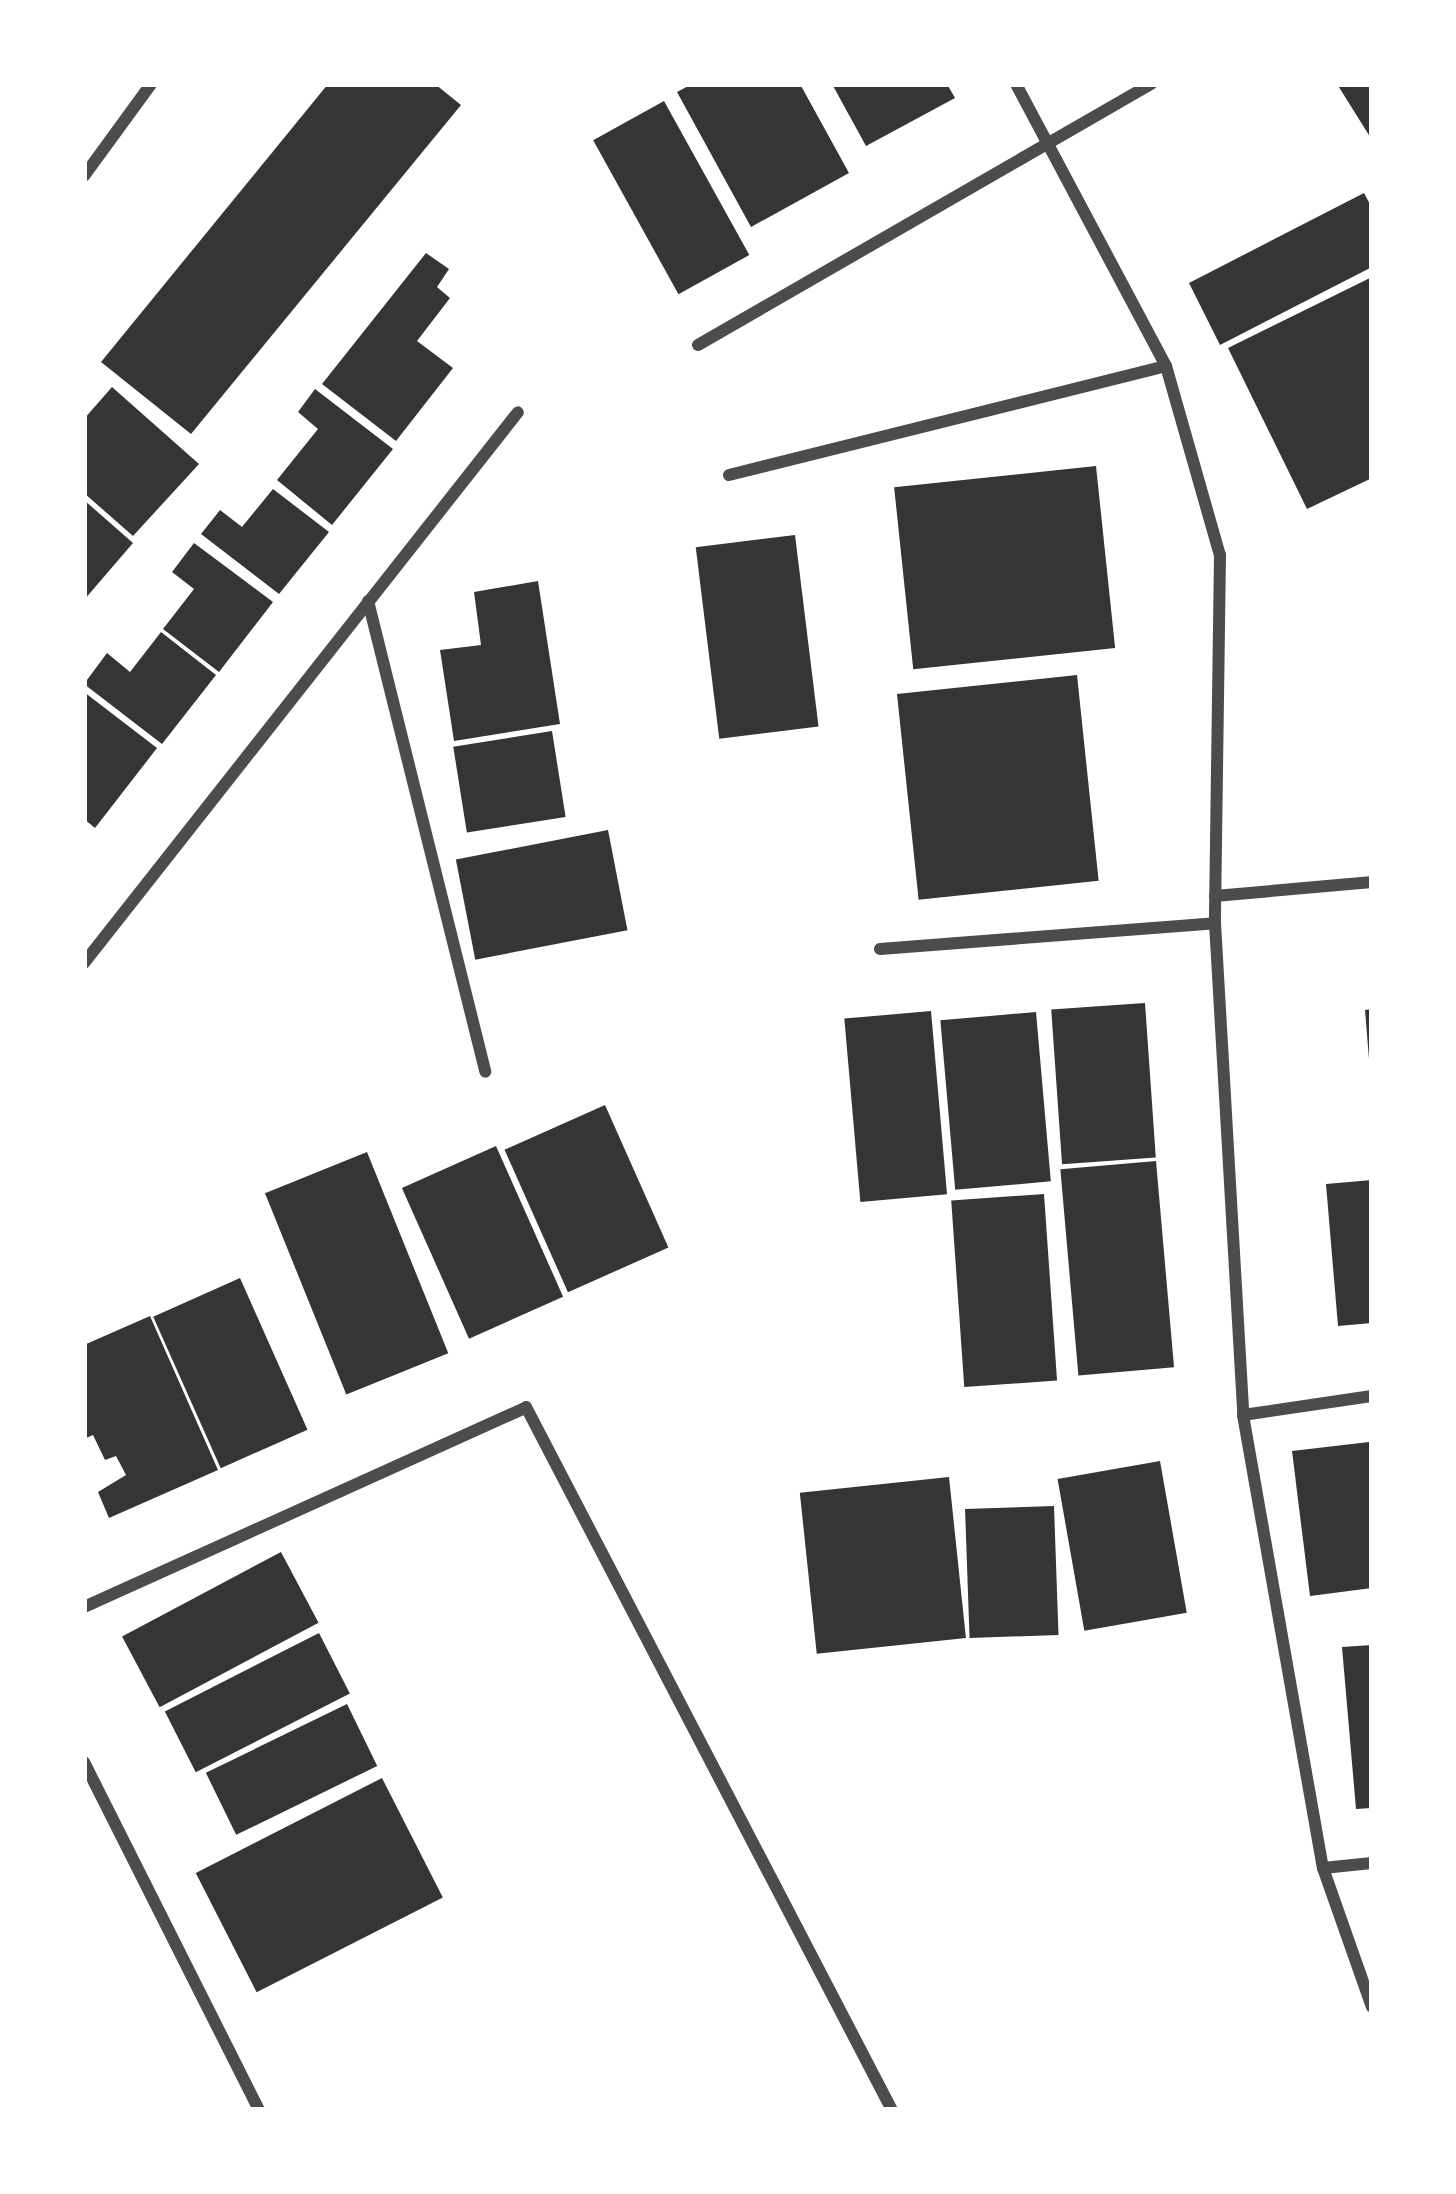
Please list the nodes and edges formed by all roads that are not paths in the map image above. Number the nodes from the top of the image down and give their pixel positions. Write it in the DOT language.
graph roads {
  1 [pos="151,84"];
  2 [pos="1016,84"];
  3 [pos="1151,84"];
  4 [pos="1052,144"];
  5 [pos="84,176"];
  6 [pos="698,345"];
  7 [pos="1166,367"];
  8 [pos="518,412"];
  9 [pos="729,475"];
  10 [pos="368,601"];
  11 [pos="1372,882"];
  12 [pos="1216,896"];
  13 [pos="1215,923"];
  14 [pos="880,949"];
  15 [pos="84,963"];
  16 [pos="485,1072"];
  17 [pos="1372,1396"];
  18 [pos="1244,1414"];
  19 [pos="84,1607"];
  20 [pos="84,1762"];
  21 [pos="1372,1863"];
  22 [pos="1323,1868"];
  23 [pos="1372,2007"];
  24 [pos="259,2110"];
  25 [pos="892,2110"];
  1 -- 5 [label="street"];
  2 -- 4 [label="street"];
  3 -- 4 [label="street"];
  4 -- 6 [label="street"];
  4 -- 7 [label="street"];
  7 -- 9 [label="street"];
  7 -- 12 [label="street"];
  8 -- 10 [label="street"];
  10 -- 15 [label="street"];
  10 -- 16 [label="street"];
  11 -- 12 [label="street"];
  12 -- 13 [label="street"];
  13 -- 14 [label="street"];
  13 -- 18 [label="street"];
  17 -- 18 [label="street"];
  18 -- 22 [label="street"];
  19 -- 25 [label="street"];
  20 -- 24 [label="street"];
  21 -- 22 [label="street"];
  22 -- 23 [label="street"];
}
